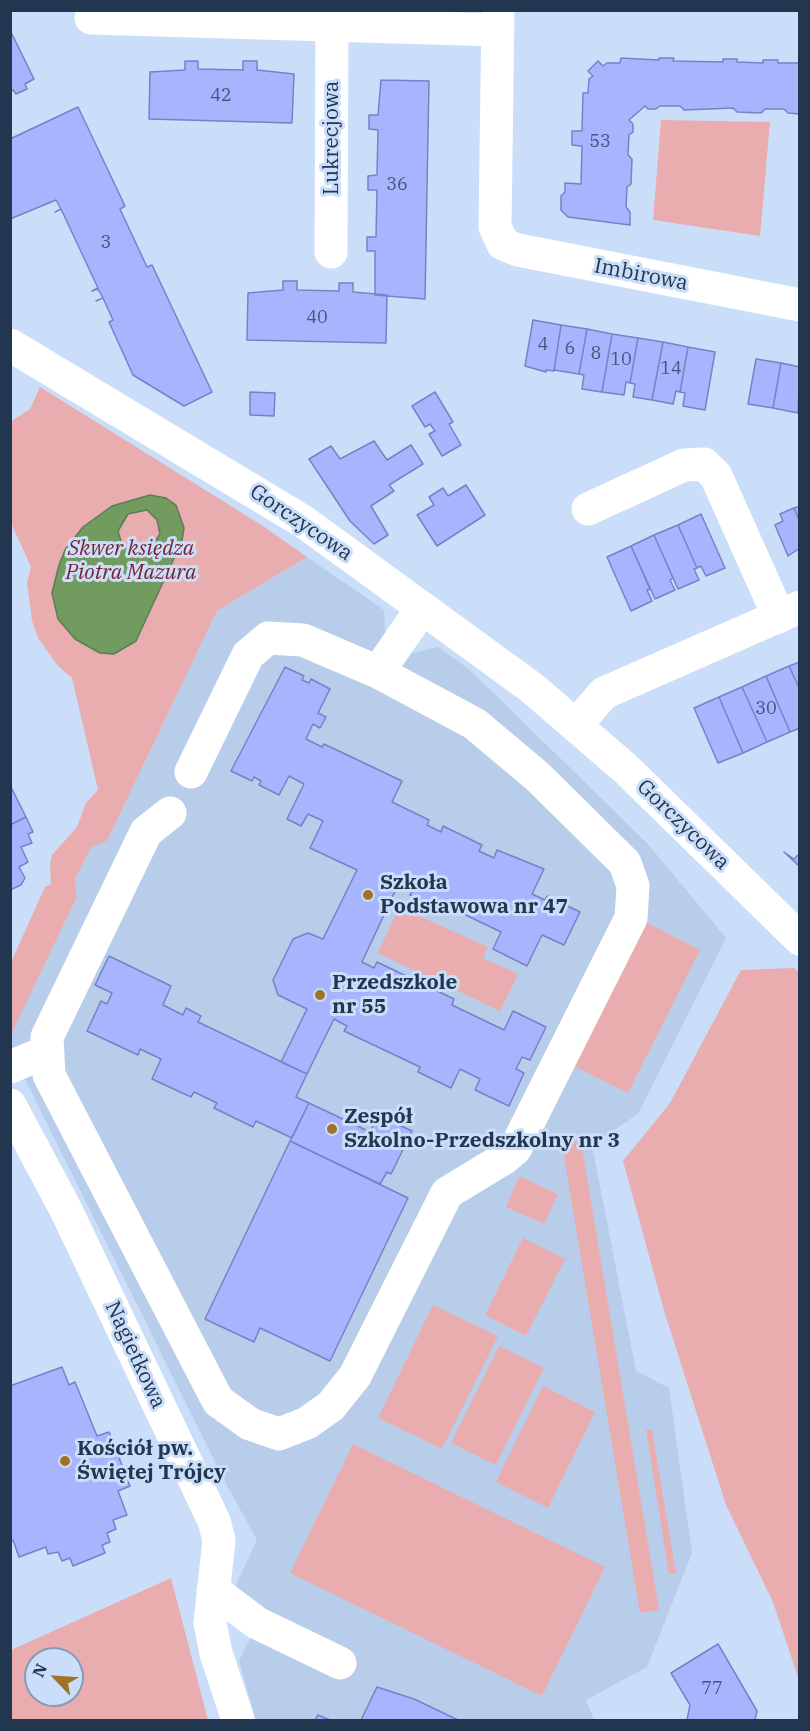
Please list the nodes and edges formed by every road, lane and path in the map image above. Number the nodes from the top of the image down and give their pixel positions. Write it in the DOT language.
graph roads {
  1 [pos="91,18"];
  2 [pos="498,20"];
  3 [pos="332,23"];
  4 [pos="331,252"];
  5 [pos="800,305"];
  6 [pos="10,345"];
  7 [pos="588,509"];
  8 [pos="421,610"];
  9 [pos="789,612"];
  10 [pos="378,672"];
  11 [pos="576,725"];
  12 [pos="191,772"];
  13 [pos="170,813"];
  14 [pos="800,939"];
  15 [pos="46,1052"];
  16 [pos="10,1067"];
  17 [pos="10,1105"];
  18 [pos="213,1590"];
  19 [pos="340,1663"];
  20 [pos="237,1720"];
  1 -- 3 [label="street"];
  2 -- 3 [label="street"];
  2 -- 5 [label="street, Imbirowa"];
  3 -- 4 [label="street, Lukrecjowa"];
  6 -- 8 [label="street, Gorczycowa"];
  7 -- 9 [label="street"];
  8 -- 10 [label="street"];
  8 -- 11 [label="street, Gorczycowa"];
  9 -- 11 [label="street"];
  10 -- 12 [label="street"];
  10 -- 15 [label="street"];
  11 -- 14 [label="street, Gorczycowa"];
  13 -- 15 [label="street"];
  15 -- 16 [label="street"];
  17 -- 18 [label="street, Nagietkowa"];
  18 -- 19 [label="street"];
  18 -- 20 [label="street, Nagietkowa"];
}
